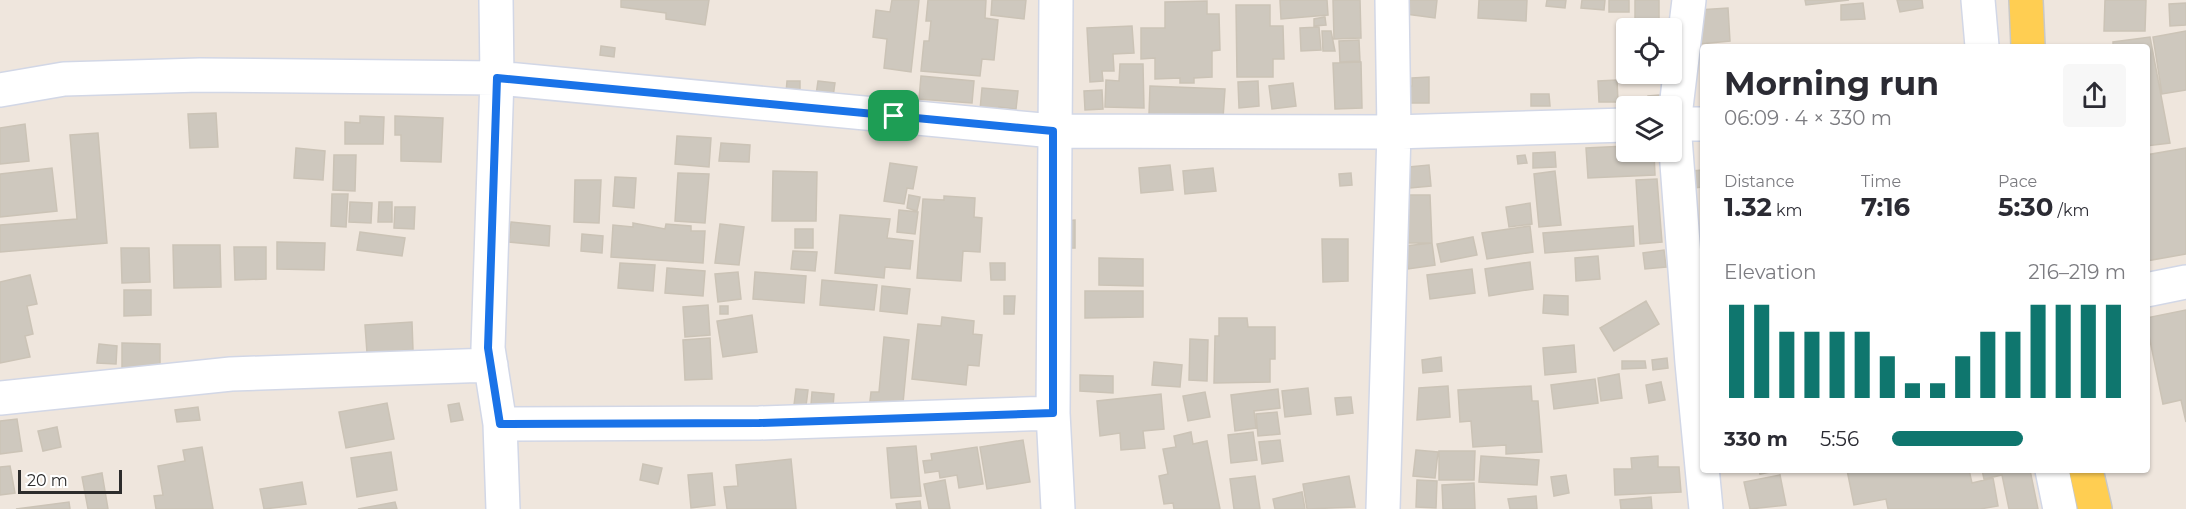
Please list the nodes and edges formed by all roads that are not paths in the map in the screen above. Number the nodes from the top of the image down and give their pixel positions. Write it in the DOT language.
graph roads {
  1 [pos="496,0"];
  2 [pos="1056,0"];
  3 [pos="1392,0"];
  4 [pos="1689,0"];
  5 [pos="1978,0"];
  6 [pos="2026,0"];
  7 [pos="1982,44"];
  8 [pos="2028,44"];
  9 [pos="497,78"];
  10 [pos="0,90"];
  11 [pos="1683,124"];
  12 [pos="1616,125"];
  13 [pos="1053,131"];
  14 [pos="1394,132"];
  15 [pos="2186,282"];
  16 [pos="2150,289"];
  17 [pos="491,365"];
  18 [pos="0,398"];
  19 [pos="1053,413"];
  20 [pos="500,424"];
  21 [pos="1700,446"];
  22 [pos="1703,473"];
  23 [pos="2053,473"];
  24 [pos="2087,473"];
  25 [pos="503,509"];
  26 [pos="1058,509"];
  27 [pos="1383,509"];
  28 [pos="1706,509"];
  29 [pos="2060,509"];
  30 [pos="2095,509"];
  1 -- 9 [label="street"];
  2 -- 13 [label="street"];
  3 -- 14 [label="street"];
  4 -- 11 [label="street"];
  5 -- 7 [label="street"];
  6 -- 8 [label="main road"];
  9 -- 10 [label="street"];
  9 -- 13 [label="street"];
  9 -- 17 [label="street"];
  11 -- 21 [label="street"];
  12 -- 14 [label="street"];
  13 -- 14 [label="street"];
  13 -- 19 [label="street"];
  14 -- 27 [label="street"];
  15 -- 16 [label="street"];
  17 -- 18 [label="street"];
  17 -- 20 [label="street"];
  19 -- 20 [label="street"];
  19 -- 26 [label="street"];
  20 -- 25 [label="street"];
  22 -- 28 [label="street"];
  23 -- 29 [label="street"];
  24 -- 30 [label="main road"];
}
